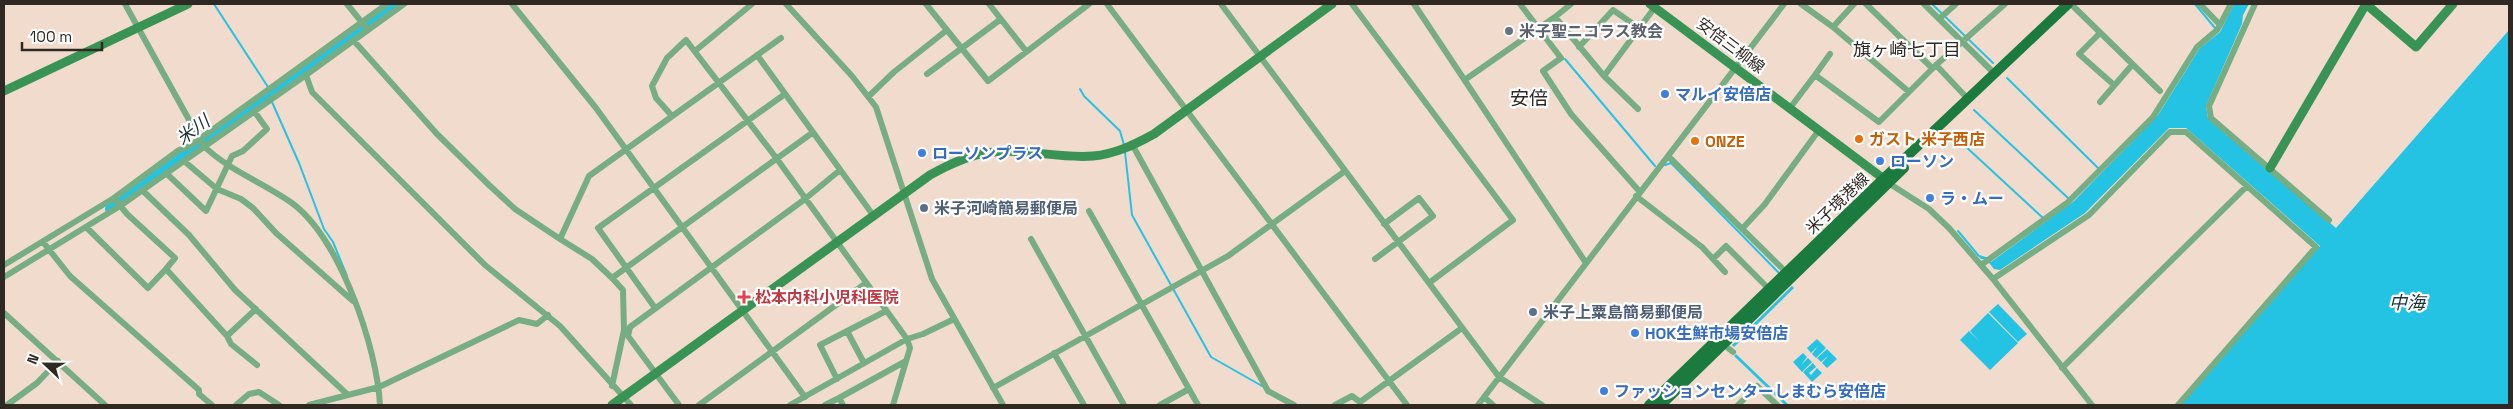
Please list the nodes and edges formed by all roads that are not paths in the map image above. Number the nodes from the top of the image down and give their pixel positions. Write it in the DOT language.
graph roads {
  1 [pos="125,4"];
  2 [pos="188,4"];
  3 [pos="347,4"];
  4 [pos="387,4"];
  5 [pos="404,4"];
  6 [pos="512,4"];
  7 [pos="752,4"];
  8 [pos="786,4"];
  9 [pos="926,4"];
  10 [pos="989,4"];
  11 [pos="1089,4"];
  12 [pos="1108,4"];
  13 [pos="1221,4"];
  14 [pos="1332,4"];
  15 [pos="1352,4"];
  16 [pos="1414,4"];
  17 [pos="1520,4"];
  18 [pos="1570,4"];
  19 [pos="1784,4"];
  20 [pos="1801,4"];
  21 [pos="1854,4"];
  22 [pos="1866,4"];
  23 [pos="1924,4"];
  24 [pos="1956,4"];
  25 [pos="2200,4"];
  26 [pos="2231,4"];
  27 [pos="2255,4"];
  28 [pos="2366,4"];
  29 [pos="2453,4"];
  30 [pos="1652,5"];
  31 [pos="2002,5"];
  32 [pos="2073,5"];
  33 [pos="1555,17"];
  34 [pos="1001,19"];
  35 [pos="1940,19"];
  36 [pos="2220,25"];
  37 [pos="365,26"];
  38 [pos="1833,27"];
  39 [pos="1639,28"];
  40 [pos="139,29"];
  41 [pos="947,30"];
  42 [pos="1539,30"];
  43 [pos="2100,32"];
  44 [pos="781,38"];
  45 [pos="354,41"];
  46 [pos="1962,41"];
  47 [pos="1579,47"];
  48 [pos="962,49"];
  49 [pos="695,50"];
  50 [pos="1026,51"];
  51 [pos="1830,54"];
  52 [pos="757,55"];
  53 [pos="1260,56"];
  54 [pos="2132,65"];
  55 [pos="1736,66"];
  56 [pos="1934,67"];
  57 [pos="927,74"];
  58 [pos="1995,74"];
  59 [pos="306,75"];
  60 [pos="1815,75"];
  61 [pos="1604,76"];
  62 [pos="1466,80"];
  63 [pos="720,82"];
  64 [pos="2114,85"];
  65 [pos="4,91"];
  66 [pos="1908,91"];
  67 [pos="2160,91"];
  68 [pos="785,94"];
  69 [pos="869,96"];
  70 [pos="1968,99"];
  71 [pos="2100,102"];
  72 [pos="1790,108"];
  73 [pos="1638,109"];
  74 [pos="1187,110"];
  75 [pos="254,111"];
  76 [pos="672,116"];
  77 [pos="747,121"];
  78 [pos="1819,130"];
  79 [pos="812,133"];
  80 [pos="202,143"];
  81 [pos="1133,146"];
  82 [pos="626,149"];
  83 [pos="1668,156"];
  84 [pos="776,159"];
  85 [pos="184,161"];
  86 [pos="228,163"];
  87 [pos="2270,168"];
  88 [pos="840,170"];
  89 [pos="1345,171"];
  90 [pos="166,173"];
  91 [pos="1886,181"];
  92 [pos="2247,186"];
  93 [pos="654,188"];
  94 [pos="217,189"];
  95 [pos="142,190"];
  96 [pos="904,192"];
  97 [pos="1638,194"];
  98 [pos="805,199"];
  99 [pos="117,202"];
  100 [pos="1089,211"];
  101 [pos="872,216"];
  102 [pos="2329,220"];
  103 [pos="1272,223"];
  104 [pos="1384,224"];
  105 [pos="87,228"];
  106 [pos="682,228"];
  107 [pos="1742,229"];
  108 [pos="560,239"];
  109 [pos="1031,239"];
  110 [pos="837,243"];
  111 [pos="1398,243"];
  112 [pos="46,248"];
  113 [pos="1375,259"];
  114 [pos="1712,259"];
  115 [pos="1586,263"];
  116 [pos="4,265"];
  117 [pos="1981,265"];
  118 [pos="626,267"];
  119 [pos="712,268"];
  120 [pos="166,269"];
  121 [pos="1202,270"];
  122 [pos="1725,272"];
  123 [pos="1789,276"];
  124 [pos="4,277"];
  125 [pos="612,278"];
  126 [pos="1993,279"];
  127 [pos="866,283"];
  128 [pos="1429,283"];
  129 [pos="1769,289"];
  130 [pos="354,302"];
  131 [pos="1142,304"];
  132 [pos="655,308"];
  133 [pos="256,309"];
  134 [pos="743,310"];
  135 [pos="886,311"];
  136 [pos="4,313"];
  137 [pos="548,315"];
  138 [pos="954,319"];
  139 [pos="1462,328"];
  140 [pos="627,331"];
  141 [pos="847,331"];
  142 [pos="227,336"];
  143 [pos="1086,336"];
  144 [pos="907,339"];
  145 [pos="1723,344"];
  146 [pos="1733,352"];
  147 [pos="773,353"];
  148 [pos="1054,353"];
  149 [pos="58,361"];
  150 [pos="906,361"];
  151 [pos="864,363"];
  152 [pos="257,365"];
  153 [pos="2062,368"];
  154 [pos="655,374"];
  155 [pos="1499,377"];
  156 [pos="837,379"];
  157 [pos="1389,381"];
  158 [pos="612,386"];
  159 [pos="379,387"];
  160 [pos="993,388"];
  161 [pos="1189,389"];
  162 [pos="348,395"];
  163 [pos="623,397"];
  164 [pos="805,397"];
  165 [pos="1484,397"];
  166 [pos="839,398"];
  167 [pos="7,405"];
  168 [pos="105,405"];
  169 [pos="212,405"];
  170 [pos="236,405"];
  171 [pos="279,405"];
  172 [pos="309,405"];
  173 [pos="380,405"];
  174 [pos="612,405"];
  175 [pos="631,405"];
  176 [pos="678,405"];
  177 [pos="700,405"];
  178 [pos="790,405"];
  179 [pos="825,405"];
  180 [pos="843,405"];
  181 [pos="887,405"];
  182 [pos="893,405"];
  183 [pos="1003,405"];
  184 [pos="1084,405"];
  185 [pos="1124,405"];
  186 [pos="1160,405"];
  187 [pos="1198,405"];
  188 [pos="1294,405"];
  189 [pos="1335,405"];
  190 [pos="1407,405"];
  191 [pos="1478,405"];
  192 [pos="1493,405"];
  193 [pos="1542,405"];
  194 [pos="1649,405"];
  195 [pos="1661,405"];
  196 [pos="1738,405"];
  197 [pos="1776,405"];
  198 [pos="2092,405"];
  199 [pos="2178,405"];
  1 -- 40 [label="street"];
  2 -- 40 [label="street"];
  3 -- 37 [label="street"];
  4 -- 37 [label="street"];
  5 -- 37 [label="street"];
  6 -- 82 [label="street"];
  7 -- 49 [label="street"];
  8 -- 69 [label="street"];
  9 -- 41 [label="street"];
  10 -- 34 [label="street"];
  11 -- 50 [label="street"];
  12 -- 74 [label="street"];
  13 -- 53 [label="street"];
  14 -- 53 [label="street"];
  15 -- 128 [label="street"];
  16 -- 62 [label="street"];
  17 -- 42 [label="street"];
  18 -- 33 [label="street"];
  19 -- 55 [label="street"];
  20 -- 38 [label="street"];
  21 -- 38 [label="street"];
  22 -- 56 [label="street"];
  23 -- 35 [label="street"];
  24 -- 35 [label="street"];
  25 -- 36 [label="street"];
  26 -- 36 [label="street"];
  27 -- 87 [label="street"];
  28 -- 29 [label="street"];
  28 -- 87 [label="street"];
  30 -- 39 [label="street"];
  30 -- 55 [label="street, 安倍三柳線"];
  31 -- 46 [label="street"];
  32 -- 43 [label="street"];
  32 -- 58 [label="main road, 米子境港線"];
  32 -- 91 [label="main road, 米子境港線"];
  33 -- 42 [label="street"];
  33 -- 47 [label="street"];
  34 -- 48 [label="street"];
  34 -- 50 [label="street"];
  35 -- 46 [label="street"];
  36 -- 117 [label="street"];
  37 -- 45 [label="street"];
  37 -- 80 [label="street"];
  38 -- 66 [label="street"];
  39 -- 47 [label="street"];
  39 -- 61 [label="street"];
  40 -- 65 [label="street"];
  40 -- 80 [label="street"];
  41 -- 48 [label="street"];
  41 -- 69 [label="street"];
  42 -- 62 [label="street"];
  42 -- 97 [label="street"];
  43 -- 54 [label="street"];
  43 -- 64 [label="street"];
  44 -- 52 [label="street"];
  45 -- 59 [label="street"];
  45 -- 108 [label="street"];
  46 -- 56 [label="street"];
  46 -- 58 [label="street"];
  47 -- 61 [label="street"];
  48 -- 50 [label="street"];
  48 -- 57 [label="street"];
  49 -- 63 [label="street"];
  49 -- 76 [label="street"];
  51 -- 60 [label="street"];
  52 -- 63 [label="street"];
  52 -- 68 [label="street"];
  53 -- 74 [label="street"];
  53 -- 89 [label="street"];
  54 -- 64 [label="street"];
  54 -- 67 [label="street"];
  55 -- 72 [label="street, 安倍三柳線"];
  55 -- 83 [label="street"];
  56 -- 66 [label="street"];
  56 -- 70 [label="street"];
  58 -- 70 [label="main road, 米子境港線"];
  59 -- 75 [label="street"];
  59 -- 137 [label="street"];
  60 -- 66 [label="street"];
  60 -- 72 [label="street"];
  61 -- 73 [label="street"];
  62 -- 115 [label="street"];
  63 -- 76 [label="street"];
  63 -- 77 [label="street"];
  64 -- 71 [label="street"];
  68 -- 77 [label="street"];
  68 -- 79 [label="street"];
  69 -- 96 [label="street"];
  70 -- 91 [label="main road, 米子境港線"];
  72 -- 78 [label="street, 安倍三柳線"];
  74 -- 81 [label="street"];
  74 -- 103 [label="street"];
  75 -- 80 [label="street"];
  75 -- 86 [label="street"];
  76 -- 82 [label="street"];
  77 -- 84 [label="street"];
  77 -- 93 [label="street"];
  78 -- 91 [label="street, 安倍三柳線"];
  78 -- 107 [label="street"];
  79 -- 84 [label="street"];
  79 -- 88 [label="street"];
  80 -- 85 [label="street"];
  80 -- 86 [label="street"];
  80 -- 99 [label="street"];
  81 -- 96 [label="street"];
  81 -- 121 [label="street"];
  82 -- 93 [label="street"];
  82 -- 108 [label="street"];
  83 -- 97 [label="street"];
  83 -- 107 [label="street"];
  84 -- 98 [label="street"];
  84 -- 106 [label="street"];
  85 -- 90 [label="street"];
  85 -- 94 [label="street"];
  86 -- 94 [label="street"];
  86 -- 130 [label="street"];
  87 -- 102 [label="street"];
  88 -- 98 [label="street"];
  88 -- 101 [label="street"];
  89 -- 103 [label="street"];
  89 -- 104 [label="street"];
  90 -- 94 [label="street"];
  90 -- 95 [label="street"];
  91 -- 117 [label="street"];
  91 -- 123 [label="main road, 米子境港線"];
  92 -- 126 [label="street"];
  92 -- 153 [label="street"];
  92 -- 199 [label="street"];
  93 -- 106 [label="street"];
  93 -- 118 [label="street"];
  94 -- 130 [label="street"];
  95 -- 99 [label="street"];
  95 -- 133 [label="street"];
  96 -- 101 [label="street"];
  96 -- 138 [label="street"];
  97 -- 114 [label="street"];
  97 -- 115 [label="street"];
  98 -- 110 [label="street"];
  98 -- 119 [label="street"];
  99 -- 105 [label="street"];
  99 -- 112 [label="street"];
  99 -- 120 [label="street"];
  100 -- 131 [label="street"];
  101 -- 110 [label="street"];
  103 -- 121 [label="street"];
  103 -- 157 [label="street"];
  104 -- 111 [label="street"];
  104 -- 111 [label="street"];
  105 -- 112 [label="street"];
  105 -- 120 [label="street"];
  106 -- 118 [label="street"];
  106 -- 119 [label="street"];
  107 -- 123 [label="street"];
  108 -- 125 [label="street"];
  109 -- 143 [label="street"];
  110 -- 127 [label="street"];
  110 -- 134 [label="street"];
  111 -- 113 [label="street"];
  111 -- 128 [label="street"];
  112 -- 116 [label="street"];
  112 -- 124 [label="street"];
  112 -- 169 [label="street"];
  114 -- 122 [label="street"];
  114 -- 129 [label="street"];
  115 -- 155 [label="street"];
  117 -- 126 [label="street"];
  118 -- 125 [label="street"];
  118 -- 132 [label="street"];
  119 -- 132 [label="street"];
  119 -- 134 [label="street"];
  120 -- 142 [label="street"];
  121 -- 131 [label="street"];
  121 -- 188 [label="street"];
  123 -- 129 [label="main road, 米子境港線"];
  123 -- 145 [label="main road, 米子境港線"];
  125 -- 140 [label="street"];
  126 -- 153 [label="street"];
  127 -- 135 [label="street"];
  127 -- 147 [label="street"];
  128 -- 139 [label="street"];
  129 -- 194 [label="main road, 米子境港線"];
  130 -- 159 [label="street"];
  131 -- 143 [label="street"];
  131 -- 161 [label="street"];
  132 -- 140 [label="street"];
  133 -- 142 [label="street"];
  133 -- 162 [label="street"];
  134 -- 147 [label="street"];
  134 -- 154 [label="street"];
  135 -- 141 [label="street"];
  135 -- 144 [label="street"];
  136 -- 149 [label="street"];
  137 -- 158 [label="street"];
  137 -- 159 [label="street"];
  138 -- 144 [label="street"];
  138 -- 160 [label="street"];
  139 -- 155 [label="street"];
  139 -- 157 [label="street"];
  140 -- 154 [label="street"];
  140 -- 158 [label="street"];
  141 -- 151 [label="street"];
  141 -- 156 [label="street"];
  142 -- 152 [label="street"];
  143 -- 148 [label="street"];
  143 -- 185 [label="street"];
  144 -- 150 [label="street"];
  144 -- 151 [label="street"];
  145 -- 146 [label="street"];
  145 -- 195 [label="main road, 米子境港線"];
  147 -- 164 [label="street"];
  147 -- 177 [label="street"];
  148 -- 160 [label="street"];
  148 -- 184 [label="street"];
  149 -- 167 [label="street"];
  149 -- 168 [label="street"];
  150 -- 166 [label="street"];
  150 -- 182 [label="street"];
  151 -- 156 [label="street"];
  153 -- 198 [label="street"];
  154 -- 163 [label="street"];
  154 -- 176 [label="street"];
  155 -- 165 [label="street"];
  155 -- 193 [label="street"];
  156 -- 164 [label="street"];
  157 -- 189 [label="street"];
  157 -- 190 [label="street"];
  158 -- 163 [label="street"];
  159 -- 162 [label="street"];
  159 -- 173 [label="street"];
  160 -- 183 [label="street"];
  161 -- 186 [label="street"];
  161 -- 187 [label="street"];
  162 -- 172 [label="street"];
  163 -- 174 [label="street"];
  163 -- 175 [label="street"];
  164 -- 178 [label="street"];
  165 -- 191 [label="street"];
  165 -- 192 [label="street"];
  166 -- 179 [label="street"];
  166 -- 180 [label="street"];
  170 -- 171 [label="street"];
  181 -- 182 [label="street"];
  196 -- 197 [label="street"];
}
